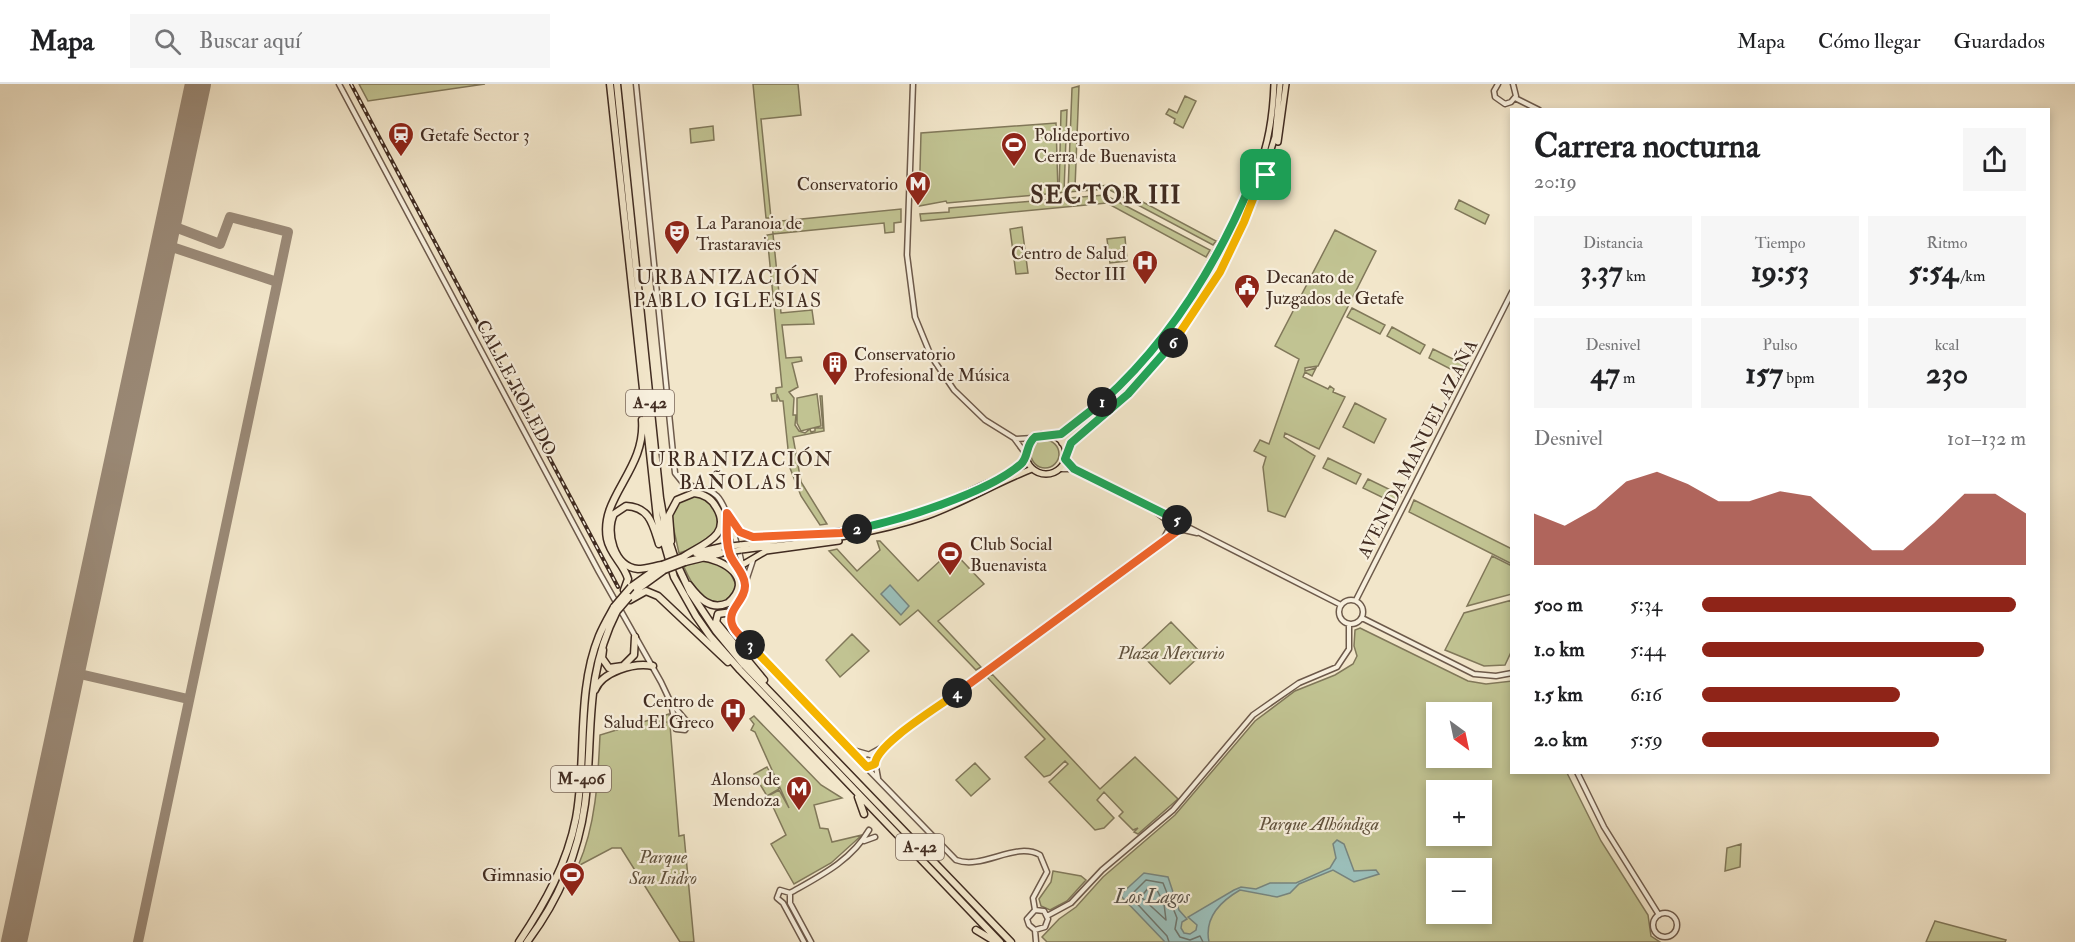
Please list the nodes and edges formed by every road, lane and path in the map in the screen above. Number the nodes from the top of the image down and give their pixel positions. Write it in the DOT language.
graph roads {
  1 [pos="339,84"];
  2 [pos="610,84"];
  3 [pos="617,84"];
  4 [pos="636,84"];
  5 [pos="913,84"];
  6 [pos="1274,84"];
  7 [pos="1280,84"];
  8 [pos="1286,84"];
  9 [pos="1513,84"];
  10 [pos="1495,85"];
  11 [pos="1515,98"];
  12 [pos="1535,108"];
  13 [pos="1276,126"];
  14 [pos="1264,152"];
  15 [pos="1270,156"];
  16 [pos="1261,170"];
  17 [pos="1251,183"];
  18 [pos="1258,186"];
  19 [pos="1244,210"];
  20 [pos="1510,296"];
  21 [pos="637,333"];
  22 [pos="1056,437"];
  23 [pos="1014,438"];
  24 [pos="1033,438"];
  25 [pos="1062,442"];
  26 [pos="1026,456"];
  27 [pos="1065,456"];
  28 [pos="1032,469"];
  29 [pos="1074,469"];
  30 [pos="1059,470"];
  31 [pos="1148,507"];
  32 [pos="727,513"];
  33 [pos="730,519"];
  34 [pos="1175,519"];
  35 [pos="1171,524"];
  36 [pos="1181,528"];
  37 [pos="732,533"];
  38 [pos="841,533"];
  39 [pos="860,535"];
  40 [pos="749,536"];
  41 [pos="727,539"];
  42 [pos="1162,541"];
  43 [pos="740,548"];
  44 [pos="722,550"];
  45 [pos="672,551"];
  46 [pos="756,556"];
  47 [pos="700,557"];
  48 [pos="684,559"];
  49 [pos="732,559"];
  50 [pos="740,564"];
  51 [pos="663,568"];
  52 [pos="683,577"];
  53 [pos="744,577"];
  54 [pos="674,578"];
  55 [pos="745,588"];
  56 [pos="627,589"];
  57 [pos="629,598"];
  58 [pos="1356,600"];
  59 [pos="1341,605"];
  60 [pos="614,608"];
  61 [pos="732,612"];
  62 [pos="1362,618"];
  63 [pos="1349,624"];
  64 [pos="602,636"];
  65 [pos="635,637"];
  66 [pos="651,664"];
  67 [pos="624,666"];
  68 [pos="740,670"];
  69 [pos="1510,673"];
  70 [pos="771,691"];
  71 [pos="591,703"];
  72 [pos="671,703"];
  73 [pos="683,717"];
  74 [pos="675,721"];
  75 [pos="886,745"];
  76 [pos="847,746"];
  77 [pos="868,754"];
  78 [pos="876,759"];
  79 [pos="862,761"];
  80 [pos="874,765"];
  81 [pos="868,767"];
  82 [pos="1578,774"];
  83 [pos="879,780"];
  84 [pos="851,786"];
  85 [pos="864,814"];
  86 [pos="869,830"];
  87 [pos="875,837"];
  88 [pos="860,843"];
  89 [pos="949,888"];
  90 [pos="961,891"];
  91 [pos="790,893"];
  92 [pos="789,900"];
  93 [pos="783,903"];
  94 [pos="978,903"];
  95 [pos="963,908"];
  96 [pos="1035,910"];
  97 [pos="1659,915"];
  98 [pos="1047,916"];
  99 [pos="976,930"];
  100 [pos="1007,930"];
  101 [pos="1035,930"];
  102 [pos="1671,935"];
  103 [pos="519,942"];
  104 [pos="527,942"];
  105 [pos="804,942"];
  106 [pos="811,942"];
  107 [pos="999,942"];
  108 [pos="1012,942"];
  109 [pos="1036,942"];
  110 [pos="1674,942"];
  1 -- 65 [label="street, CALLE TOLEDO"];
  2 -- 21 [label="highway, A-42"];
  3 -- 45 [label="highway, A-42"];
  4 -- 32 [label="street"];
  5 -- 23 [label="street"];
  6 -- 14 [label="main road"];
  7 -- 13 [label="main road"];
  8 -- 15 [label="main road"];
  9 -- 11 [label="street"];
  10 -- 11 [label="street"];
  11 -- 12 [label="street"];
  13 -- 14 [label="main road"];
  13 -- 15 [label="main road"];
  14 -- 16 [label="main road"];
  15 -- 16 [label="main road"];
  16 -- 17 [label="main road"];
  16 -- 18 [label="main road"];
  17 -- 18 [label="main road"];
  17 -- 19 [label="main road"];
  18 -- 19 [label="main road"];
  19 -- 22 [label="main road"];
  19 -- 25 [label="main road"];
  19 -- 27 [label="main road"];
  20 -- 58 [label="street, AVENIDA MANUEL AZAÑA"];
  21 -- 54 [label="highway, A-42"];
  21 -- 56 [label="highway"];
  22 -- 24 [label="main road"];
  22 -- 25 [label="main road"];
  23 -- 24 [label="street"];
  23 -- 26 [label="street"];
  24 -- 26 [label="main road"];
  25 -- 27 [label="main road"];
  26 -- 28 [label="main road"];
  26 -- 38 [label="main road"];
  27 -- 29 [label="street"];
  27 -- 30 [label="main road"];
  28 -- 30 [label="main road"];
  28 -- 39 [label="main road"];
  29 -- 30 [label="street"];
  29 -- 31 [label="street"];
  31 -- 34 [label="street"];
  31 -- 35 [label="street"];
  32 -- 33 [label="street"];
  32 -- 41 [label="street"];
  33 -- 37 [label="street"];
  33 -- 40 [label="street"];
  34 -- 35 [label="street"];
  34 -- 36 [label="street"];
  35 -- 36 [label="street"];
  35 -- 42 [label="street"];
  36 -- 42 [label="street"];
  36 -- 59 [label="street"];
  37 -- 40 [label="main road"];
  37 -- 41 [label="main road"];
  37 -- 50 [label="street"];
  38 -- 40 [label="main road"];
  38 -- 43 [label="main road"];
  39 -- 43 [label="main road"];
  39 -- 46 [label="main road"];
  41 -- 49 [label="street"];
  42 -- 75 [label="street"];
  43 -- 44 [label="main road, bridge"];
  44 -- 47 [label="highway"];
  44 -- 48 [label="highway"];
  45 -- 48 [label="highway"];
  45 -- 52 [label="highway, A-42"];
  46 -- 50 [label="main road"];
  46 -- 55 [label="street"];
  47 -- 48 [label="highway"];
  47 -- 52 [label="highway"];
  48 -- 51 [label="highway, bridge"];
  49 -- 50 [label="main road"];
  49 -- 53 [label="street"];
  50 -- 53 [label="street"];
  51 -- 54 [label="highway"];
  51 -- 56 [label="highway"];
  51 -- 57 [label="highway"];
  52 -- 70 [label="highway, A-42"];
  53 -- 55 [label="street"];
  54 -- 68 [label="highway, A-42"];
  55 -- 61 [label="street"];
  56 -- 60 [label="highway, bridge"];
  57 -- 60 [label="highway, bridge"];
  57 -- 68 [label="highway"];
  58 -- 59 [label="street"];
  58 -- 62 [label="street"];
  59 -- 63 [label="street"];
  60 -- 64 [label="highway, M-406"];
  61 -- 70 [label="highway"];
  61 -- 76 [label="street"];
  62 -- 63 [label="street"];
  62 -- 69 [label="street"];
  63 -- 98 [label="street"];
  64 -- 67 [label="highway"];
  64 -- 71 [label="highway, M-406"];
  64 -- 103 [label="highway, M-406"];
  65 -- 66 [label="street, CALLE TOLEDO"];
  65 -- 67 [label="highway"];
  66 -- 67 [label="highway"];
  66 -- 71 [label="highway"];
  66 -- 72 [label="street, CALLE TOLEDO"];
  68 -- 84 [label="highway, A-42"];
  70 -- 90 [label="highway, A-42"];
  71 -- 104 [label="highway, M-406"];
  72 -- 73 [label="street, CALLE TOLEDO"];
  72 -- 74 [label="street, CALLE TOLEDO"];
  73 -- 74 [label="street"];
  73 -- 74 [label="street"];
  75 -- 77 [label="street"];
  75 -- 78 [label="street"];
  76 -- 77 [label="street"];
  76 -- 79 [label="street"];
  77 -- 78 [label="street"];
  77 -- 79 [label="street"];
  78 -- 80 [label="street"];
  79 -- 81 [label="street"];
  80 -- 81 [label="street"];
  80 -- 83 [label="street"];
  81 -- 83 [label="street"];
  82 -- 97 [label="street"];
  83 -- 96 [label="street"];
  84 -- 85 [label="highway"];
  84 -- 89 [label="highway, A-42"];
  86 -- 88 [label="street"];
  87 -- 88 [label="street"];
  88 -- 91 [label="street"];
  89 -- 95 [label="highway"];
  89 -- 107 [label="highway, A-42"];
  90 -- 94 [label="highway"];
  90 -- 108 [label="highway, A-42"];
  91 -- 92 [label="street"];
  91 -- 93 [label="street"];
  92 -- 93 [label="street"];
  92 -- 106 [label="street"];
  93 -- 105 [label="street"];
  96 -- 98 [label="street"];
  96 -- 101 [label="street"];
  97 -- 102 [label="street"];
  97 -- 102 [label="street"];
  98 -- 101 [label="street"];
  99 -- 107 [label="highway"];
  100 -- 108 [label="highway"];
  101 -- 109 [label="street"];
  102 -- 110 [label="street"];
}
